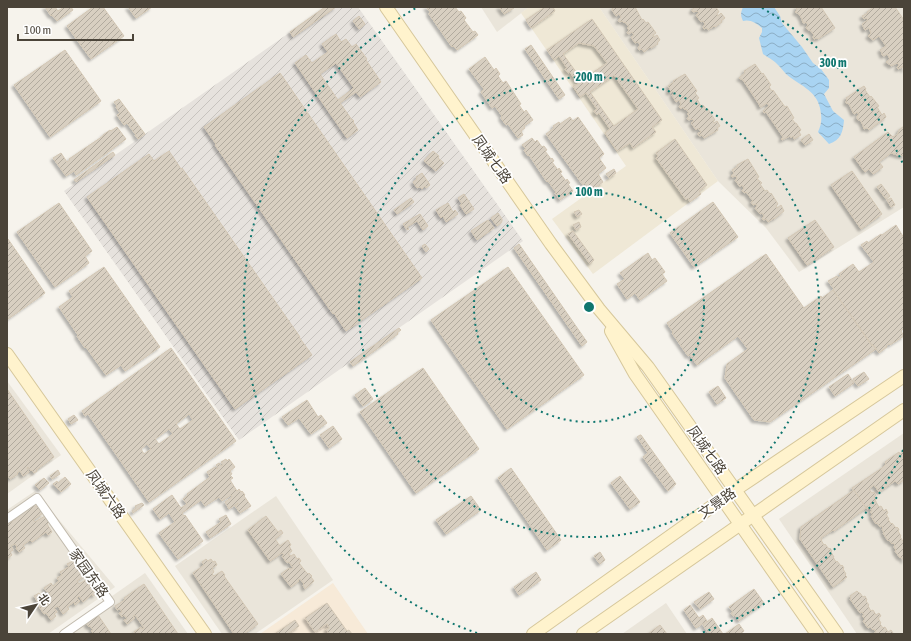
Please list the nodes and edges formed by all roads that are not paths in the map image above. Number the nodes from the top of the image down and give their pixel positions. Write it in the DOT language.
graph roads {
  1 [pos="386,7"];
  2 [pos="599,310"];
  3 [pos="7,354"];
  4 [pos="904,376"];
  5 [pos="904,410"];
  6 [pos="735,490"];
  7 [pos="722,499"];
  8 [pos="754,514"];
  9 [pos="7,519"];
  10 [pos="740,524"];
  11 [pos="64,634"];
  12 [pos="205,634"];
  13 [pos="533,634"];
  14 [pos="583,634"];
  15 [pos="816,634"];
  16 [pos="837,634"];
  1 -- 2 [label="street, 凤城七路"];
  2 -- 6 [label="street, 凤城七路"];
  2 -- 7 [label="street, 凤城七路"];
  3 -- 12 [label="street, 凤城六路"];
  4 -- 6 [label="street, 文景路"];
  5 -- 8 [label="street"];
  6 -- 7 [label="street, 文景路"];
  6 -- 8 [label="street, 凤城七路"];
  7 -- 10 [label="street, 凤城七路"];
  7 -- 13 [label="street, 文景路"];
  8 -- 10 [label="street"];
  8 -- 16 [label="street, 凤城七路"];
  9 -- 11 [label="street, 家园东路"];
  10 -- 14 [label="street"];
  10 -- 15 [label="street, 凤城七路"];
}
